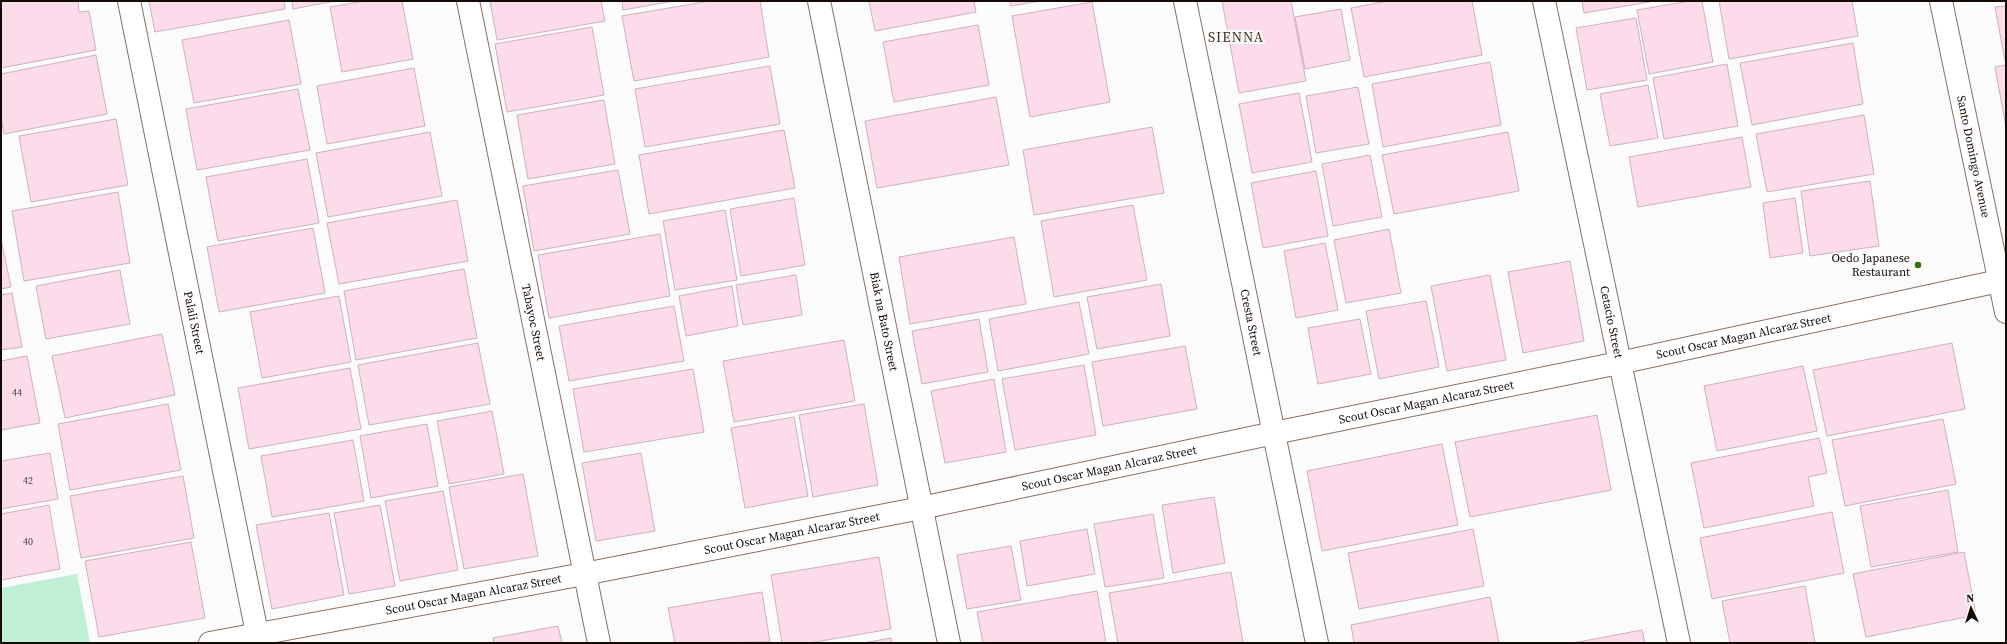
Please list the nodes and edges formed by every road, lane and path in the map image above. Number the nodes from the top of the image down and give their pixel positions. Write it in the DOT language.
graph roads {
  1 [pos="129,1"];
  2 [pos="468,1"];
  3 [pos="819,1"];
  4 [pos="1184,1"];
  5 [pos="1544,1"];
  6 [pos="1941,1"];
  7 [pos="2003,281"];
  8 [pos="2006,312"];
  9 [pos="1619,363"];
  10 [pos="1274,433"];
  11 [pos="921,508"];
  12 [pos="584,574"];
  13 [pos="258,638"];
  14 [pos="210,643"];
  15 [pos="599,643"];
  16 [pos="949,643"];
  17 [pos="1317,643"];
  18 [pos="1679,643"];
  1 -- 13 [label="street, Palali Street"];
  2 -- 12 [label="street, Tabayoc Street"];
  3 -- 11 [label="street, Biak na Bato Street"];
  4 -- 10 [label="street, Cresta Street"];
  5 -- 9 [label="street, Cetacio Street"];
  6 -- 7 [label="street, Santo Domingo Avenue"];
  7 -- 8 [label="street, Santo Domingo Avenue"];
  7 -- 9 [label="street, Scout Oscar Magan Alcaraz Street"];
  9 -- 10 [label="street, Scout Oscar Magan Alcaraz Street"];
  9 -- 18 [label="street, Cetacio Street"];
  10 -- 11 [label="street, Scout Oscar Magan Alcaraz Street"];
  10 -- 17 [label="street, Cresta Street"];
  11 -- 12 [label="street, Scout Oscar Magan Alcaraz Street"];
  11 -- 16 [label="street, Biak na Bato Street"];
  12 -- 13 [label="street, Scout Oscar Magan Alcaraz Street"];
  12 -- 15 [label="street, Tabayoc Street"];
  13 -- 14 [label="street, Scout Oscar Magan Alcaraz Street"];
}
